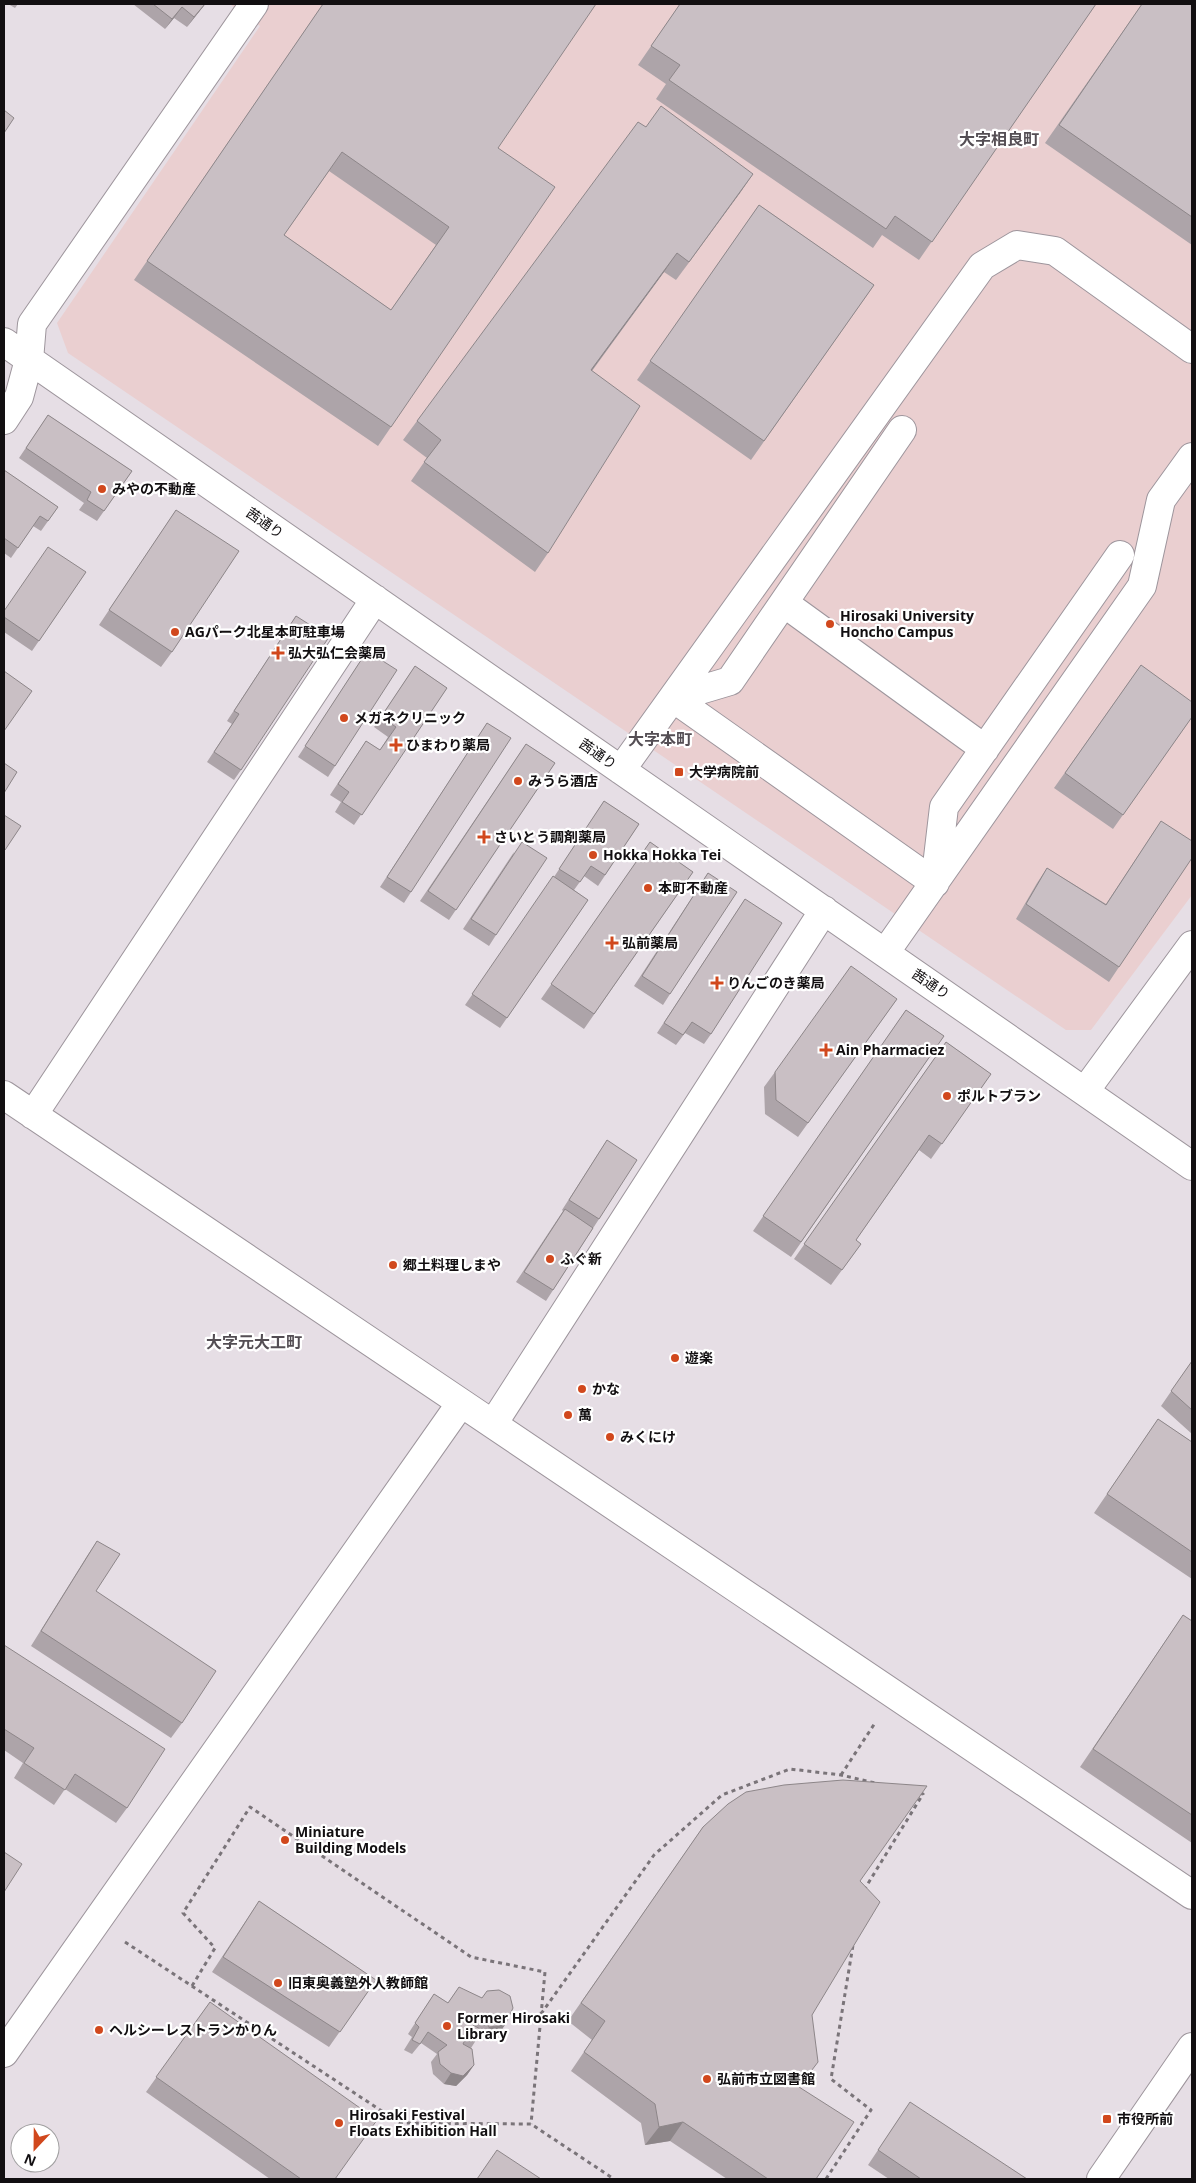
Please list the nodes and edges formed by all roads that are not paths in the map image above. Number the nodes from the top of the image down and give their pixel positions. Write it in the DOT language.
graph roads {
  1 [pos="254,4"];
  2 [pos="4,342"];
  3 [pos="1192,349"];
  4 [pos="29,360"];
  5 [pos="4,420"];
  6 [pos="902,430"];
  7 [pos="1192,457"];
  8 [pos="1120,555"];
  9 [pos="375,599"];
  10 [pos="784,603"];
  11 [pos="672,698"];
  12 [pos="985,748"];
  13 [pos="621,770"];
  14 [pos="935,882"];
  15 [pos="824,910"];
  16 [pos="1192,945"];
  17 [pos="885,953"];
  18 [pos="1085,1091"];
  19 [pos="4,1095"];
  20 [pos="33,1115"];
  21 [pos="1192,1166"];
  22 [pos="461,1403"];
  23 [pos="493,1424"];
  24 [pos="1192,1895"];
  25 [pos="1192,2047"];
  26 [pos="4,2053"];
  27 [pos="1101,2179"];
  1 -- 4 [label="street"];
  2 -- 4 [label="street, 茜通り"];
  3 -- 11 [label="street"];
  4 -- 5 [label="street"];
  4 -- 9 [label="street, 茜通り"];
  6 -- 10 [label="street"];
  7 -- 14 [label="street"];
  8 -- 12 [label="street"];
  9 -- 13 [label="street, 茜通り"];
  9 -- 20 [label="street"];
  10 -- 11 [label="street"];
  10 -- 12 [label="street"];
  11 -- 13 [label="street"];
  11 -- 14 [label="street"];
  12 -- 14 [label="street"];
  13 -- 15 [label="street, 茜通り"];
  14 -- 17 [label="street"];
  15 -- 17 [label="street, 茜通り"];
  15 -- 23 [label="street"];
  16 -- 18 [label="street"];
  17 -- 18 [label="street, 茜通り"];
  18 -- 21 [label="street, 茜通り"];
  19 -- 20 [label="street"];
  20 -- 22 [label="street"];
  22 -- 23 [label="street"];
  22 -- 26 [label="street"];
  23 -- 24 [label="street"];
  25 -- 27 [label="street"];
}
